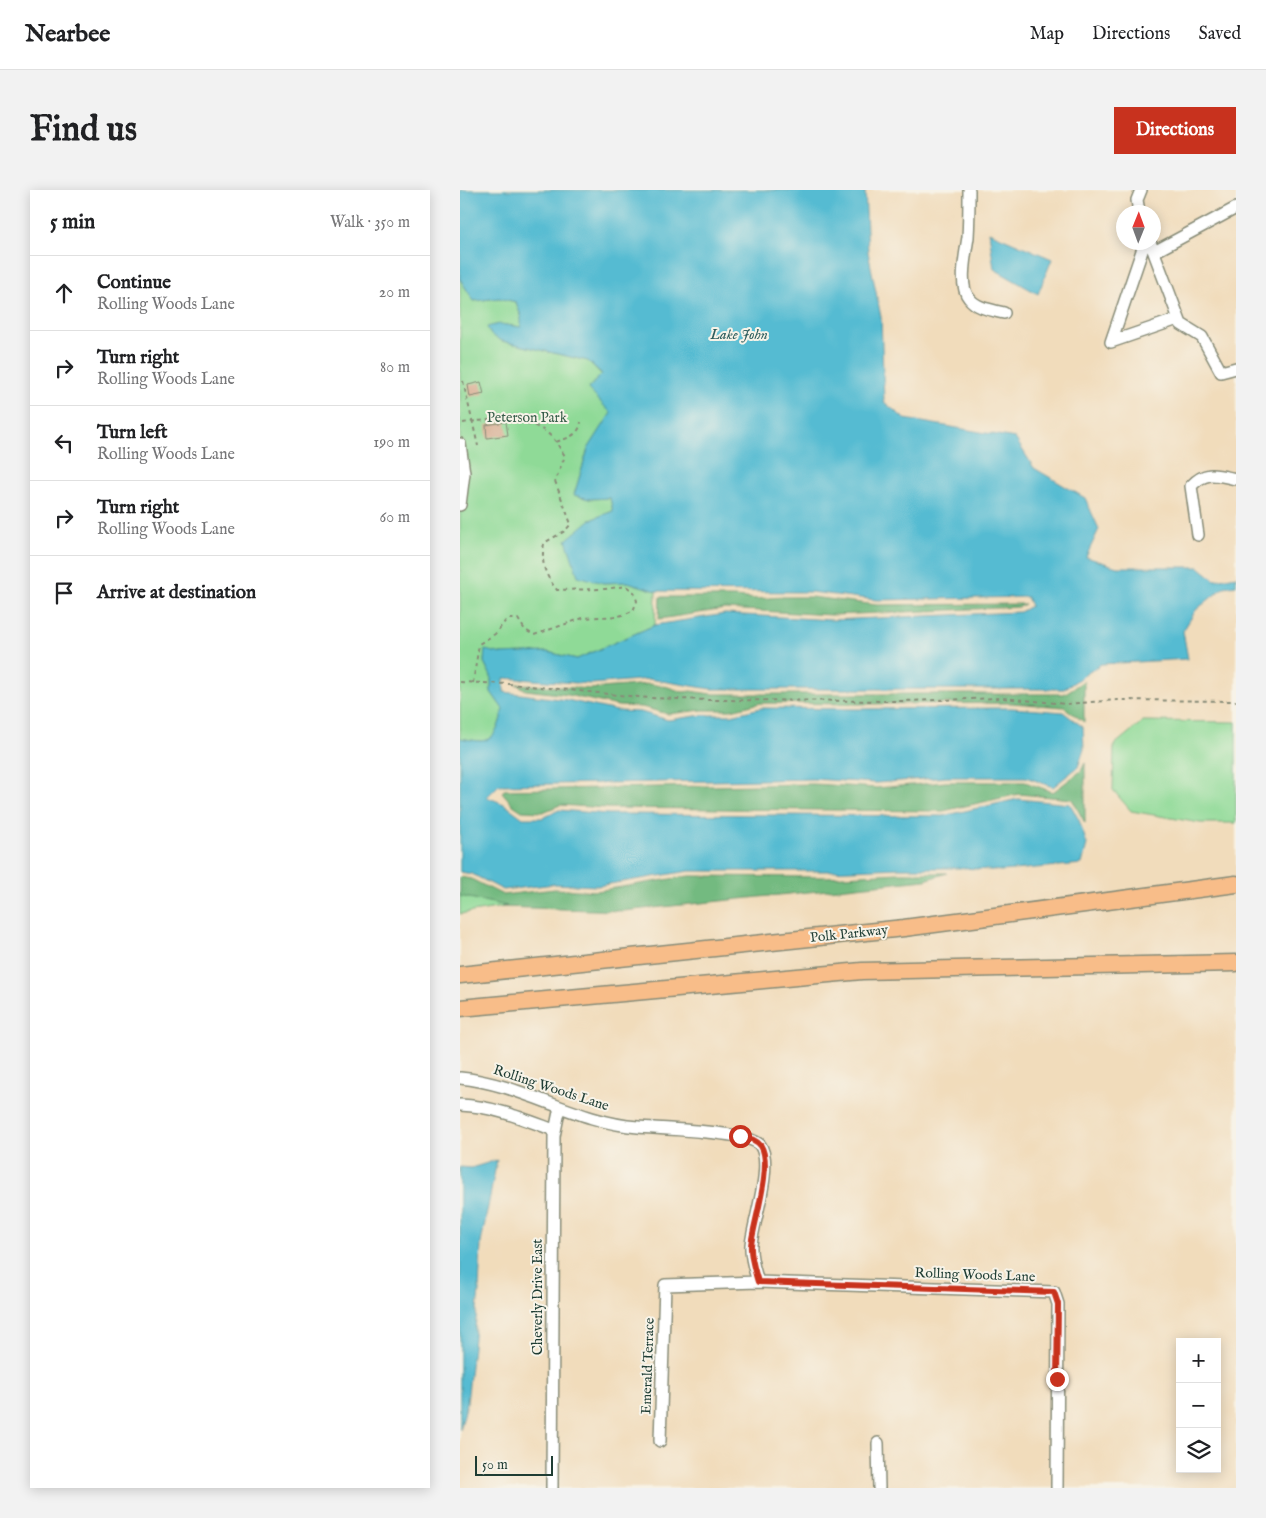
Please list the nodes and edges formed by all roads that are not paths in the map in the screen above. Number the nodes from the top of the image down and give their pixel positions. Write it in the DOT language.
graph roads {
  1 [pos="969,190"];
  2 [pos="1142,190"];
  3 [pos="1138,205"];
  4 [pos="1236,208"];
  5 [pos="1161,243"];
  6 [pos="1142,250"];
  7 [pos="1153,250"];
  8 [pos="1004,313"];
  9 [pos="1180,321"];
  10 [pos="1236,368"];
  11 [pos="460,448"];
  12 [pos="1236,479"];
  13 [pos="460,505"];
  14 [pos="1198,536"];
  15 [pos="1236,884"];
  16 [pos="1236,963"];
  17 [pos="460,974"];
  18 [pos="460,1008"];
  19 [pos="460,1078"];
  20 [pos="460,1105"];
  21 [pos="560,1107"];
  22 [pos="554,1130"];
  23 [pos="758,1282"];
  24 [pos="665,1291"];
  25 [pos="660,1441"];
  26 [pos="878,1443"];
  27 [pos="552,1488"];
  28 [pos="879,1488"];
  29 [pos="1057,1488"];
  1 -- 8 [label="street"];
  2 -- 3 [label="street"];
  4 -- 5 [label="street"];
  6 -- 9 [label="street"];
  7 -- 9 [label="street"];
  9 -- 10 [label="street"];
  11 -- 13 [label="street"];
  12 -- 14 [label="street"];
  15 -- 17 [label="highway, Polk Parkway"];
  16 -- 18 [label="highway"];
  19 -- 21 [label="street, Rolling Woods Lane"];
  20 -- 22 [label="street"];
  21 -- 22 [label="street, Cheverly Drive East"];
  21 -- 23 [label="street, Rolling Woods Lane"];
  22 -- 27 [label="street, Cheverly Drive East"];
  23 -- 24 [label="street, Rolling Woods Lane"];
  23 -- 29 [label="street, Rolling Woods Lane"];
  24 -- 25 [label="street, Emerald Terrace"];
  26 -- 28 [label="street"];
}
